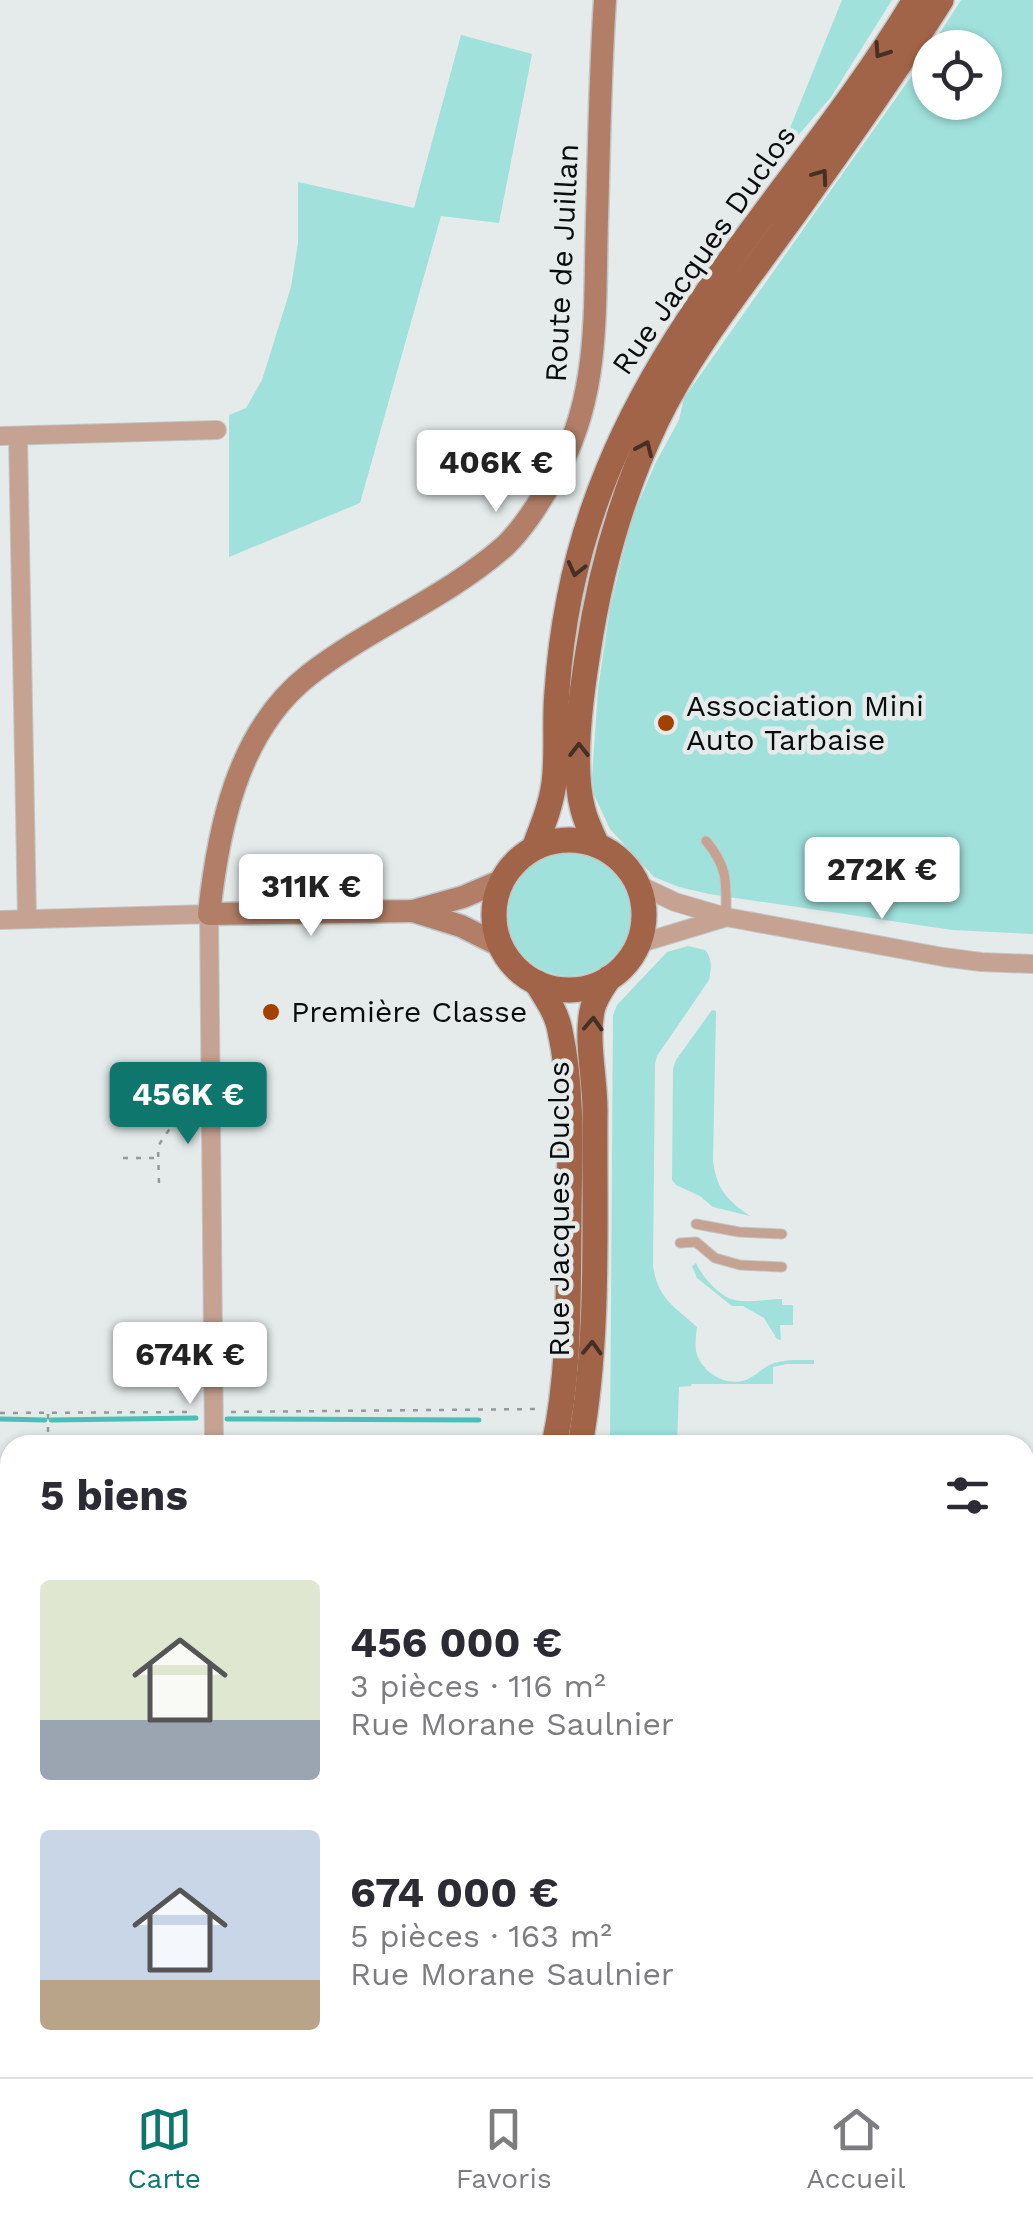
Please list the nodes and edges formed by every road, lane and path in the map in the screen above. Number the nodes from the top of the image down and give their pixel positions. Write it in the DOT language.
graph roads {
  1 [pos="605,0"];
  2 [pos="915,0"];
  3 [pos="941,0"];
  4 [pos="216,430"];
  5 [pos="9,436"];
  6 [pos="706,842"];
  7 [pos="597,845"];
  8 [pos="534,848"];
  9 [pos="503,880"];
  10 [pos="637,884"];
  11 [pos="413,911"];
  12 [pos="209,914"];
  13 [pos="726,917"];
  14 [pos="26,919"];
  15 [pos="0,920"];
  16 [pos="638,944"];
  17 [pos="501,946"];
  18 [pos="1033,964"];
  19 [pos="610,978"];
  20 [pos="537,983"];
  21 [pos="174,1059"];
  22 [pos="123,1158"];
  23 [pos="158,1158"];
  24 [pos="159,1183"];
  25 [pos="696,1224"];
  26 [pos="782,1234"];
  27 [pos="680,1243"];
  28 [pos="782,1267"];
  29 [pos="562,1410"];
  30 [pos="0,1412"];
  31 [pos="48,1412"];
  32 [pos="214,1412"];
  33 [pos="48,1435"];
  34 [pos="214,1435"];
  35 [pos="556,1435"];
  36 [pos="582,1435"];
  1 -- 12 [label="street, Route de Juillan"];
  2 -- 8 [label="main road, Rue Jacques Duclos, one-way"];
  7 -- 3 [label="main road, Rue Jacques Duclos, one-way"];
  4 -- 5 [label="street"];
  5 -- 14 [label="street"];
  6 -- 13 [label="lane"];
  7 -- 8 [label="main road"];
  7 -- 10 [label="main road"];
  8 -- 9 [label="main road"];
  9 -- 11 [label="street"];
  9 -- 17 [label="main road"];
  10 -- 13 [label="street"];
  10 -- 16 [label="main road"];
  11 -- 12 [label="street"];
  11 -- 17 [label="street"];
  12 -- 14 [label="street"];
  12 -- 32 [label="street"];
  13 -- 16 [label="street"];
  13 -- 18 [label="street"];
  14 -- 15 [label="street"];
  16 -- 19 [label="main road"];
  17 -- 20 [label="main road"];
  19 -- 20 [label="main road"];
  36 -- 19 [label="main road, Rue Jacques Duclos, one-way"];
  20 -- 29 [label="main road, Rue Jacques Duclos"];
  21 -- 23 [label="path"];
  22 -- 23 [label="path"];
  23 -- 24 [label="path"];
  25 -- 26 [label="lane"];
  27 -- 28 [label="lane"];
  29 -- 32 [label="path"];
  29 -- 35 [label="main road, Rue Jacques Duclos"];
  30 -- 31 [label="path"];
  31 -- 32 [label="path"];
  31 -- 33 [label="path"];
  32 -- 34 [label="street"];
}
